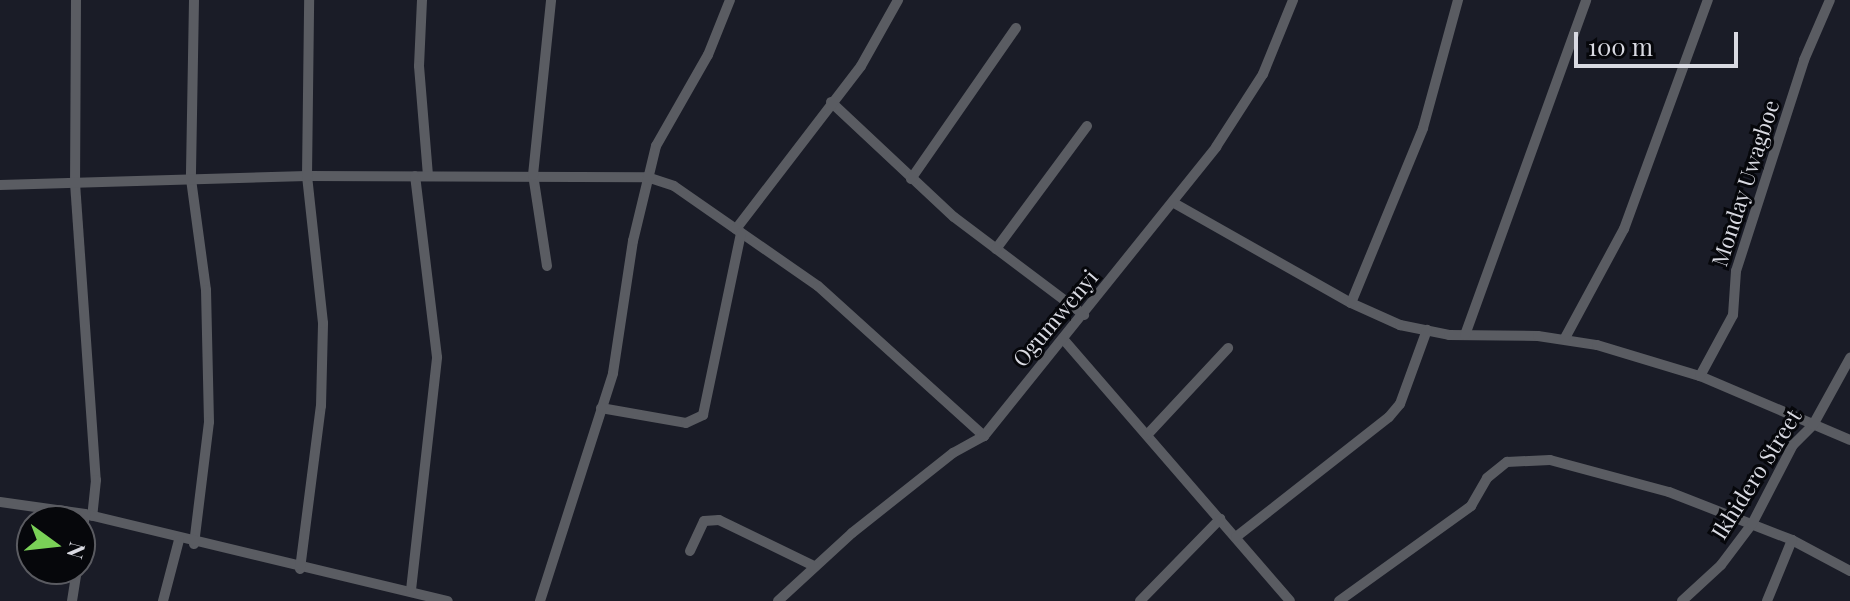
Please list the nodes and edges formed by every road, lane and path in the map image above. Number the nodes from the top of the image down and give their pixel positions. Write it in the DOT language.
graph roads {
  1 [pos="76,0"];
  2 [pos="194,0"];
  3 [pos="309,0"];
  4 [pos="422,0"];
  5 [pos="551,0"];
  6 [pos="730,0"];
  7 [pos="898,0"];
  8 [pos="1293,0"];
  9 [pos="1458,0"];
  10 [pos="1586,0"];
  11 [pos="1708,0"];
  12 [pos="1830,0"];
  13 [pos="1016,28"];
  14 [pos="831,102"];
  15 [pos="1087,126"];
  16 [pos="533,175"];
  17 [pos="307,176"];
  18 [pos="415,176"];
  19 [pos="428,176"];
  20 [pos="647,177"];
  21 [pos="191,179"];
  22 [pos="911,179"];
  23 [pos="75,183"];
  24 [pos="0,185"];
  25 [pos="1174,203"];
  26 [pos="738,231"];
  27 [pos="996,249"];
  28 [pos="547,266"];
  29 [pos="1351,303"];
  30 [pos="1084,315"];
  31 [pos="1427,330"];
  32 [pos="1465,335"];
  33 [pos="1565,338"];
  34 [pos="1064,340"];
  35 [pos="1228,348"];
  36 [pos="1850,358"];
  37 [pos="1700,376"];
  38 [pos="601,408"];
  39 [pos="1813,425"];
  40 [pos="1147,435"];
  41 [pos="984,436"];
  42 [pos="1850,440"];
  43 [pos="0,502"];
  44 [pos="20,505"];
  45 [pos="90,505"];
  46 [pos="96,517"];
  47 [pos="1220,519"];
  48 [pos="1752,524"];
  49 [pos="1236,537"];
  50 [pos="179,540"];
  51 [pos="1792,540"];
  52 [pos="194,544"];
  53 [pos="690,551"];
  54 [pos="814,566"];
  55 [pos="300,569"];
  56 [pos="1850,571"];
  57 [pos="411,590"];
  58 [pos="163,601"];
  59 [pos="448,601"];
  60 [pos="540,601"];
  61 [pos="778,601"];
  62 [pos="1140,601"];
  63 [pos="1290,601"];
  64 [pos="1339,601"];
  65 [pos="1682,601"];
  66 [pos="1767,601"];
  1 -- 23 [label="street"];
  2 -- 21 [label="street"];
  3 -- 17 [label="street"];
  4 -- 19 [label="street"];
  5 -- 16 [label="street"];
  6 -- 20 [label="street"];
  7 -- 14 [label="street"];
  8 -- 25 [label="street, Ogumwenyi"];
  9 -- 29 [label="street"];
  10 -- 32 [label="street"];
  11 -- 33 [label="street"];
  12 -- 37 [label="street, Monday Uwagboe"];
  13 -- 22 [label="street"];
  14 -- 22 [label="street"];
  14 -- 26 [label="street"];
  15 -- 27 [label="street"];
  16 -- 19 [label="street"];
  16 -- 20 [label="street"];
  16 -- 28 [label="street"];
  17 -- 18 [label="street"];
  17 -- 21 [label="street"];
  17 -- 55 [label="street"];
  18 -- 19 [label="street"];
  18 -- 57 [label="street"];
  20 -- 26 [label="street"];
  20 -- 38 [label="street"];
  21 -- 23 [label="street"];
  21 -- 52 [label="street"];
  22 -- 27 [label="street"];
  23 -- 24 [label="street"];
  23 -- 45 [label="street"];
  25 -- 29 [label="street"];
  25 -- 30 [label="street, Ogumwenyi"];
  26 -- 38 [label="street"];
  26 -- 41 [label="street"];
  27 -- 30 [label="street"];
  29 -- 31 [label="street"];
  30 -- 34 [label="street, Ogumwenyi"];
  31 -- 32 [label="street"];
  31 -- 49 [label="street"];
  32 -- 33 [label="street"];
  33 -- 37 [label="street"];
  34 -- 40 [label="street"];
  34 -- 41 [label="street, Ogumwenyi"];
  35 -- 40 [label="street"];
  36 -- 39 [label="street, Ikhidero Street"];
  37 -- 39 [label="street"];
  38 -- 60 [label="street"];
  39 -- 42 [label="street"];
  39 -- 48 [label="street, Ikhidero Street"];
  40 -- 47 [label="street"];
  41 -- 54 [label="street, Ogumwenyi"];
  43 -- 44 [label="street"];
  46 -- 50 [label="street"];
  47 -- 49 [label="street"];
  47 -- 62 [label="street"];
  48 -- 51 [label="street"];
  48 -- 64 [label="street"];
  48 -- 65 [label="street, Ikhidero Street"];
  49 -- 63 [label="street"];
  50 -- 52 [label="street"];
  50 -- 58 [label="street"];
  51 -- 56 [label="street"];
  51 -- 66 [label="street"];
  52 -- 55 [label="street"];
  53 -- 54 [label="street"];
  54 -- 61 [label="street, Ogumwenyi"];
  55 -- 57 [label="street"];
  57 -- 59 [label="street"];
}
